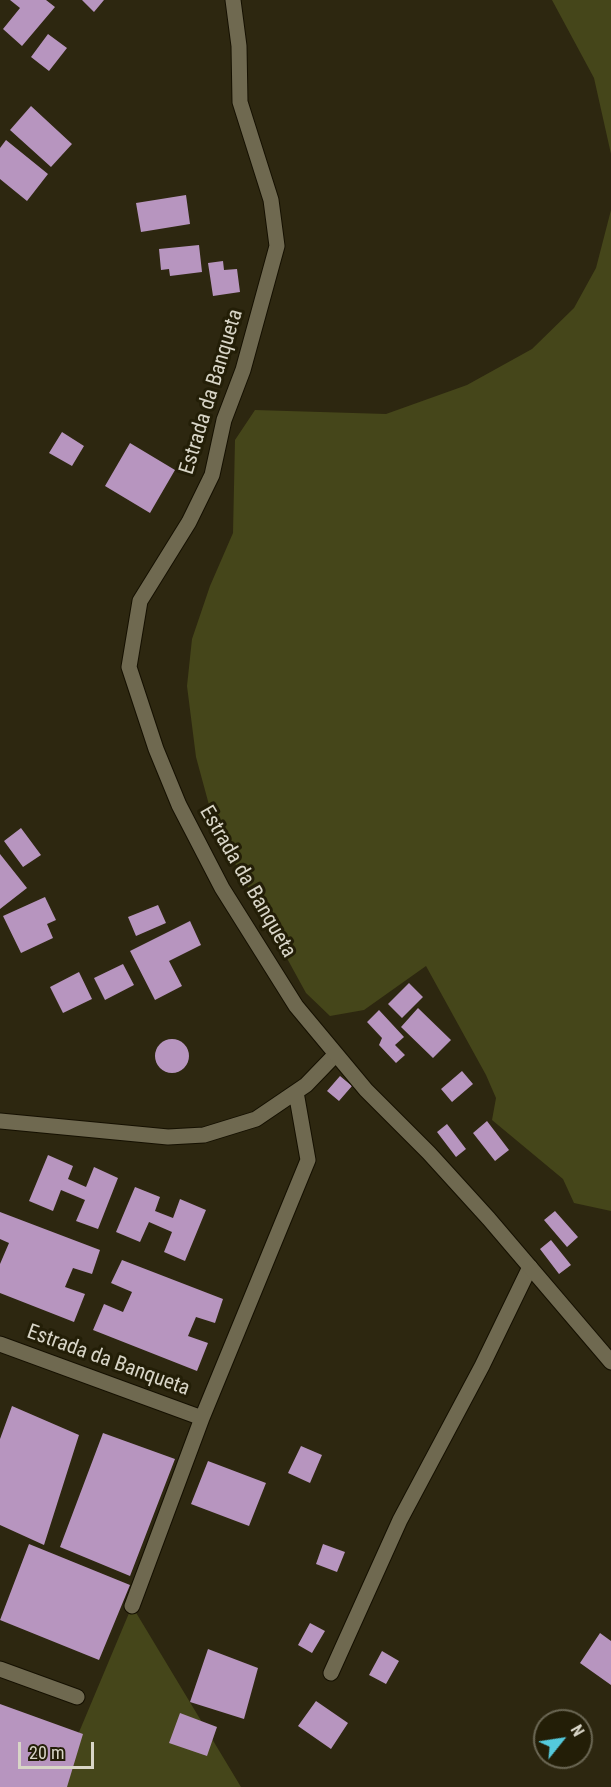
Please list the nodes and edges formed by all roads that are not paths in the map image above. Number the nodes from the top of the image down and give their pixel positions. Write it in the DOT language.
graph roads {
  1 [pos="233,0"];
  2 [pos="334,1055"];
  3 [pos="296,1092"];
  4 [pos="0,1121"];
  5 [pos="530,1267"];
  6 [pos="0,1344"];
  7 [pos="611,1362"];
  8 [pos="202,1418"];
  9 [pos="132,1606"];
  10 [pos="0,1669"];
  11 [pos="331,1673"];
  12 [pos="77,1697"];
  1 -- 2 [label="street, Estrada da Banqueta"];
  2 -- 3 [label="street"];
  2 -- 5 [label="street, Estrada da Banqueta"];
  3 -- 4 [label="street"];
  3 -- 8 [label="street"];
  5 -- 7 [label="street, Estrada da Banqueta"];
  5 -- 11 [label="street"];
  6 -- 8 [label="street, Estrada da Banqueta"];
  8 -- 9 [label="street"];
  10 -- 12 [label="street"];
}
